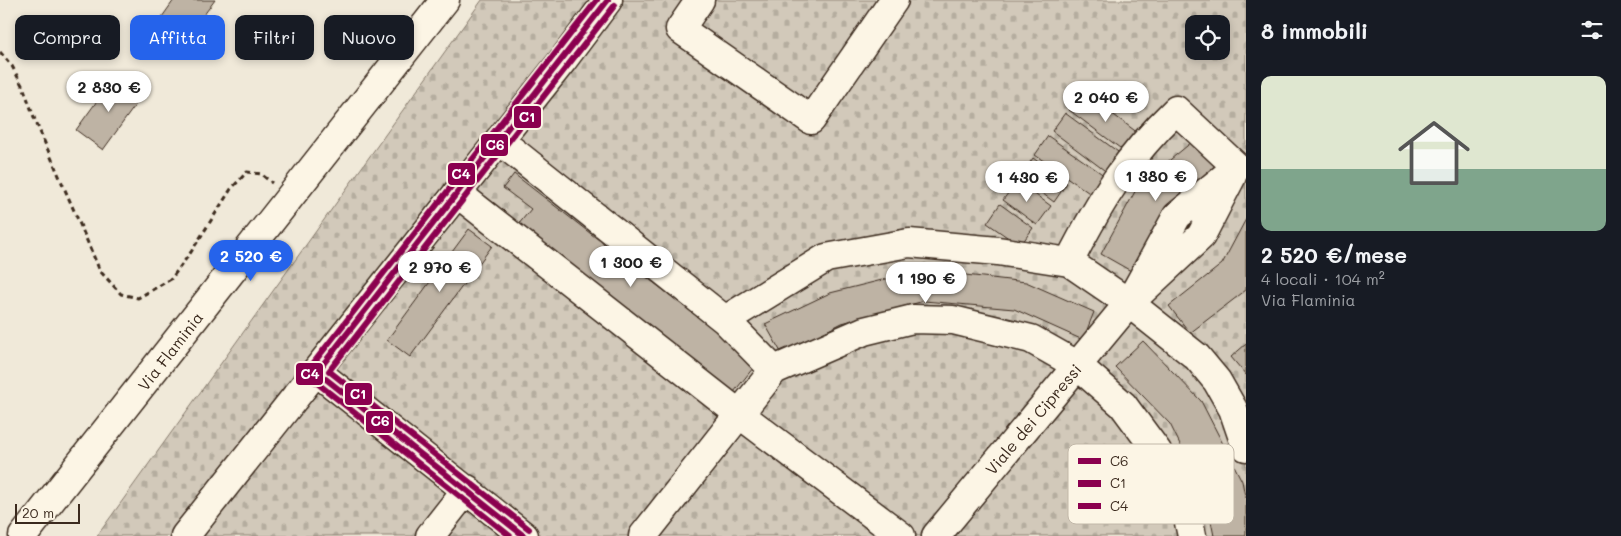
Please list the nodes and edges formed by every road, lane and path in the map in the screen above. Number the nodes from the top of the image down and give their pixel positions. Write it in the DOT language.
graph roads {
  1 [pos="445,0"];
  2 [pos="608,0"];
  3 [pos="700,0"];
  4 [pos="894,0"];
  5 [pos="0,52"];
  6 [pos="499,140"];
  7 [pos="261,174"];
  8 [pos="457,193"];
  9 [pos="1070,262"];
  10 [pos="1129,303"];
  11 [pos="725,320"];
  12 [pos="1077,365"];
  13 [pos="774,370"];
  14 [pos="317,372"];
  15 [pos="738,413"];
  16 [pos="1152,444"];
  17 [pos="1246,447"];
  18 [pos="467,489"];
  19 [pos="23,536"];
  20 [pos="185,536"];
  21 [pos="430,536"];
  22 [pos="524,536"];
  23 [pos="643,536"];
  24 [pos="900,536"];
  25 [pos="936,536"];
  1 -- 19 [label="street, Via Flaminia"];
  2 -- 6 [label="street"];
  3 -- 4 [label="street"];
  5 -- 7 [label="path"];
  6 -- 8 [label="street"];
  6 -- 11 [label="street"];
  8 -- 14 [label="street"];
  8 -- 15 [label="street"];
  9 -- 10 [label="street"];
  9 -- 10 [label="street, Viale dei Cipressi"];
  9 -- 11 [label="street"];
  10 -- 12 [label="street, Viale dei Cipressi"];
  10 -- 17 [label="street"];
  11 -- 13 [label="street"];
  12 -- 13 [label="street"];
  12 -- 16 [label="street"];
  12 -- 25 [label="street, Viale dei Cipressi"];
  13 -- 15 [label="street"];
  14 -- 18 [label="street"];
  14 -- 20 [label="street"];
  15 -- 23 [label="street"];
  15 -- 24 [label="street"];
  18 -- 21 [label="street"];
  18 -- 22 [label="street"];
}
